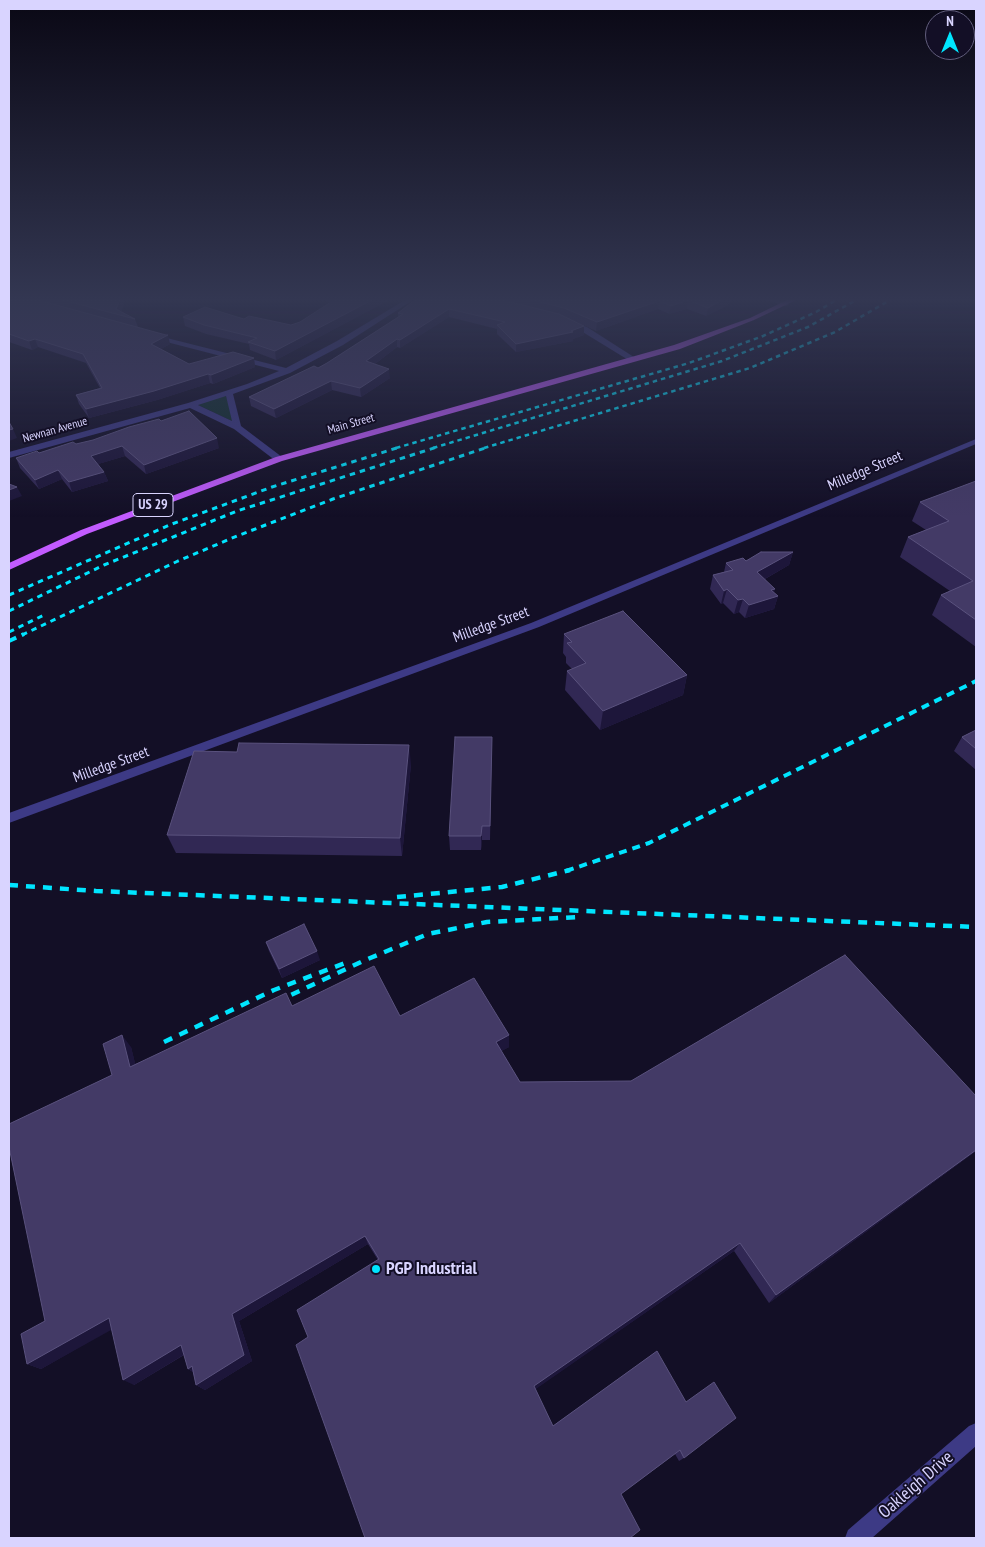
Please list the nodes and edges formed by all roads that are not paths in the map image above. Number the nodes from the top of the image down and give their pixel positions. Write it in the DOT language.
graph roads {
  1 [pos="284,372"];
  2 [pos="586,372"];
  3 [pos="229,393"];
  4 [pos="191,405"];
  5 [pos="236,426"];
  6 [pos="976,441"];
  7 [pos="9,455"];
  8 [pos="279,458"];
  9 [pos="9,567"];
  10 [pos="9,818"];
  11 [pos="976,1433"];
  12 [pos="856,1538"];
  1 -- 3 [label="street, Newnan Avenue"];
  2 -- 8 [label="main road, Main Street / US 29"];
  3 -- 4 [label="street, Newnan Avenue"];
  3 -- 5 [label="street"];
  4 -- 5 [label="street"];
  4 -- 7 [label="street, Newnan Avenue"];
  5 -- 8 [label="street"];
  6 -- 10 [label="street, Milledge Street"];
  8 -- 9 [label="main road, Main Street / US 29"];
  11 -- 12 [label="street, Oakleigh Drive"];
}
